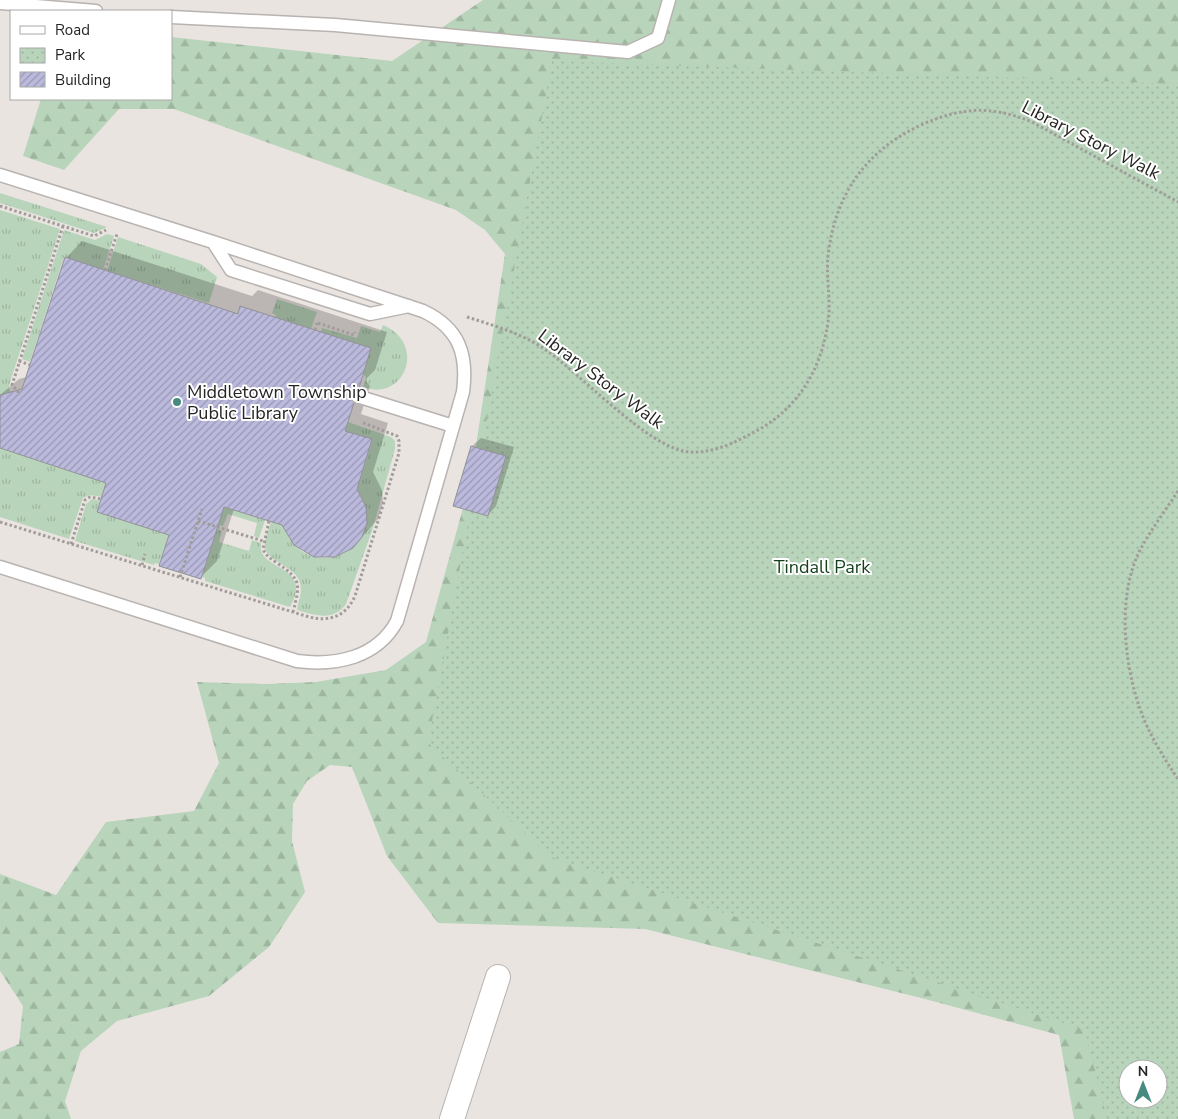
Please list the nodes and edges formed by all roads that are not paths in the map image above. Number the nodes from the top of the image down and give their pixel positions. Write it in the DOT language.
graph roads {
  1 [pos="669,0"];
  2 [pos="0,4"];
  3 [pos="82,10"];
  4 [pos="172,17"];
  5 [pos="0,175"];
  6 [pos="213,242"];
  7 [pos="409,306"];
  8 [pos="357,396"];
  9 [pos="453,426"];
  10 [pos="0,567"];
  11 [pos="498,977"];
  12 [pos="452,1119"];
  1 -- 4 [label="lane"];
  2 -- 3 [label="lane"];
  5 -- 6 [label="lane"];
  6 -- 7 [label="lane"];
  6 -- 7 [label="lane"];
  7 -- 9 [label="lane"];
  8 -- 9 [label="lane"];
  9 -- 10 [label="lane"];
  11 -- 12 [label="street"];
}
